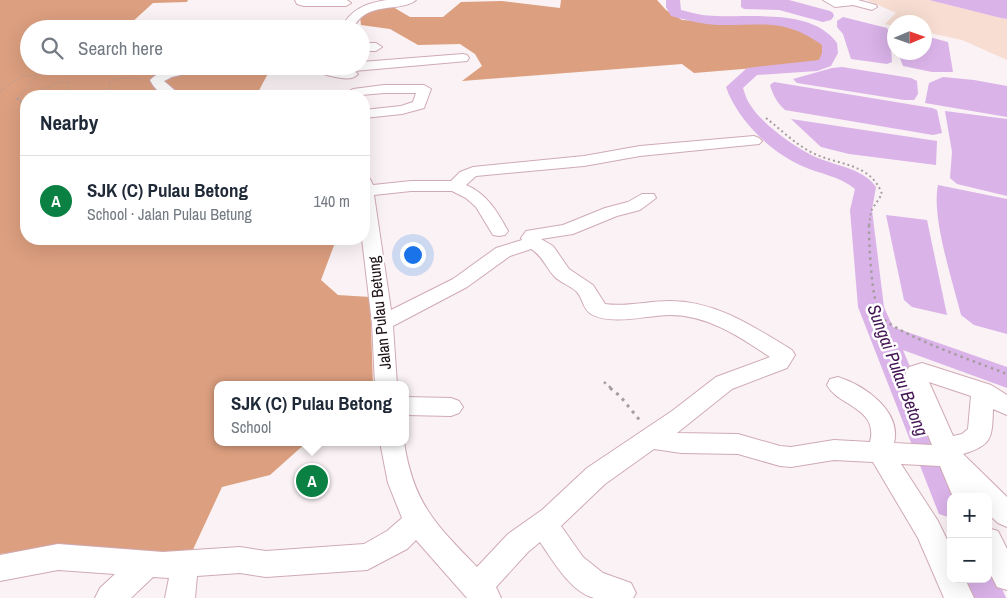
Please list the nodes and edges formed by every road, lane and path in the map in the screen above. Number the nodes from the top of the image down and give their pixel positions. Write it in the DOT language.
graph roads {
  1 [pos="300,0"];
  2 [pos="409,0"];
  3 [pos="828,0"];
  4 [pos="346,1"];
  5 [pos="872,7"];
  6 [pos="348,20"];
  7 [pos="355,20"];
  8 [pos="370,47"];
  9 [pos="376,47"];
  10 [pos="463,58"];
  11 [pos="370,67"];
  12 [pos="28,75"];
  13 [pos="37,75"];
  14 [pos="165,75"];
  15 [pos="352,75"];
  16 [pos="157,80"];
  17 [pos="24,90"];
  18 [pos="44,90"];
  19 [pos="69,90"];
  20 [pos="109,90"];
  21 [pos="166,90"];
  22 [pos="353,90"];
  23 [pos="0,91"];
  24 [pos="370,92"];
  25 [pos="370,113"];
  26 [pos="766,118"];
  27 [pos="754,142"];
  28 [pos="455,186"];
  29 [pos="370,187"];
  30 [pos="648,198"];
  31 [pos="499,231"];
  32 [pos="370,233"];
  33 [pos="533,242"];
  34 [pos="382,324"];
  35 [pos="1007,374"];
  36 [pos="386,381"];
  37 [pos="604,382"];
  38 [pos="838,385"];
  39 [pos="983,391"];
  40 [pos="409,406"];
  41 [pos="1007,406"];
  42 [pos="451,407"];
  43 [pos="649,438"];
  44 [pos="392,446"];
  45 [pos="886,452"];
  46 [pos="945,453"];
  47 [pos="964,493"];
  48 [pos="1007,515"];
  49 [pos="418,521"];
  50 [pos="543,524"];
  51 [pos="992,548"];
  52 [pos="146,564"];
  53 [pos="182,564"];
  54 [pos="0,568"];
  55 [pos="947,570"];
  56 [pos="1007,577"];
  57 [pos="953,583"];
  58 [pos="481,592"];
  59 [pos="621,593"];
  60 [pos="110,598"];
  61 [pos="180,598"];
  62 [pos="959,598"];
  1 -- 4 [label="street"];
  2 -- 7 [label="street"];
  3 -- 5 [label="street"];
  4 -- 6 [label="street"];
  8 -- 9 [label="street"];
  10 -- 11 [label="street"];
  12 -- 23 [label="path"];
  13 -- 17 [label="path"];
  14 -- 16 [label="street"];
  15 -- 22 [label="street"];
  16 -- 20 [label="path"];
  16 -- 21 [label="street"];
  18 -- 19 [label="path"];
  24 -- 25 [label="street"];
  26 -- 35 [label="path"];
  27 -- 28 [label="street"];
  28 -- 29 [label="street"];
  28 -- 31 [label="street"];
  30 -- 33 [label="street"];
  32 -- 34 [label="street, Jalan Pulau Betung"];
  33 -- 34 [label="street"];
  33 -- 43 [label="street"];
  34 -- 36 [label="street, Jalan Pulau Betung"];
  37 -- 43 [label="path"];
  38 -- 45 [label="street"];
  39 -- 41 [label="street"];
  39 -- 46 [label="street"];
  39 -- 46 [label="street"];
  40 -- 42 [label="street"];
  43 -- 45 [label="street"];
  43 -- 50 [label="street"];
  44 -- 49 [label="street"];
  45 -- 46 [label="street"];
  45 -- 55 [label="street"];
  46 -- 47 [label="street"];
  46 -- 48 [label="street"];
  49 -- 53 [label="street"];
  49 -- 58 [label="street"];
  50 -- 58 [label="street"];
  50 -- 59 [label="street"];
  51 -- 56 [label="street"];
  52 -- 53 [label="street"];
  52 -- 54 [label="street"];
  52 -- 60 [label="street"];
  53 -- 61 [label="street"];
  57 -- 62 [label="street"];
}
